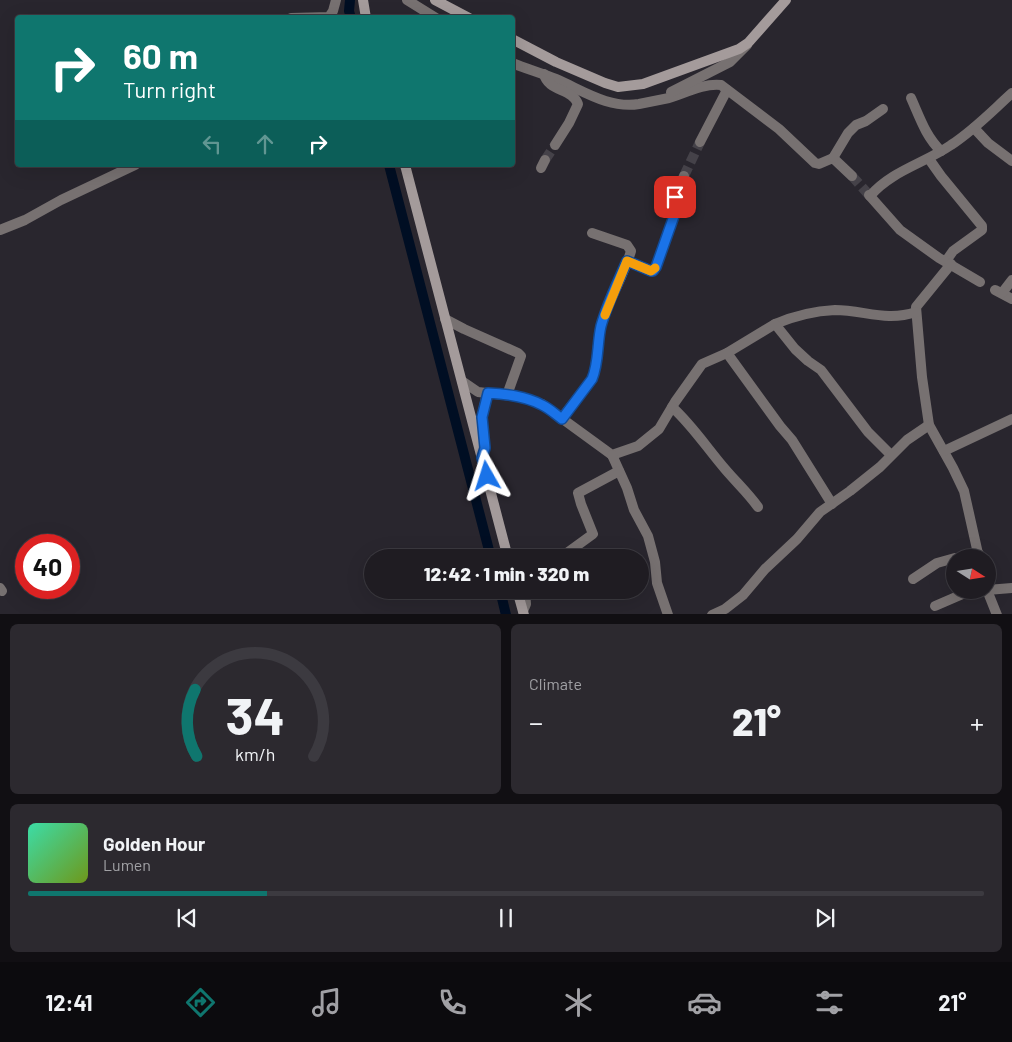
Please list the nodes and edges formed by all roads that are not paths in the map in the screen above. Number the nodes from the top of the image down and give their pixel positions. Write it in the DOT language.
graph roads {
  1 [pos="336,0"];
  2 [pos="363,0"];
  3 [pos="407,0"];
  4 [pos="435,0"];
  5 [pos="786,0"];
  6 [pos="330,15"];
  7 [pos="366,15"];
  8 [pos="431,15"];
  9 [pos="463,15"];
  10 [pos="515,41"];
  11 [pos="748,43"];
  12 [pos="515,64"];
  13 [pos="544,74"];
  14 [pos="727,90"];
  15 [pos="1012,93"];
  16 [pos="911,98"];
  17 [pos="652,100"];
  18 [pos="883,109"];
  19 [pos="974,128"];
  20 [pos="700,142"];
  21 [pos="555,145"];
  22 [pos="941,152"];
  23 [pos="833,158"];
  24 [pos="929,159"];
  25 [pos="1012,161"];
  26 [pos="131,167"];
  27 [pos="406,167"];
  28 [pos="684,176"];
  29 [pos="852,176"];
  30 [pos="0,230"];
  31 [pos="592,233"];
  32 [pos="627,261"];
  33 [pos="948,263"];
  34 [pos="1012,280"];
  35 [pos="980,282"];
  36 [pos="1012,300"];
  37 [pos="916,312"];
  38 [pos="446,319"];
  39 [pos="775,324"];
  40 [pos="727,353"];
  41 [pos="462,381"];
  42 [pos="488,393"];
  43 [pos="507,395"];
  44 [pos="672,407"];
  45 [pos="562,419"];
  46 [pos="1012,419"];
  47 [pos="929,425"];
  48 [pos="944,451"];
  49 [pos="612,456"];
  50 [pos="891,456"];
  51 [pos="482,458"];
  52 [pos="619,471"];
  53 [pos="832,504"];
  54 [pos="758,507"];
  55 [pos="507,549"];
  56 [pos="572,549"];
  57 [pos="977,549"];
  58 [pos="946,561"];
  59 [pos="913,579"];
  60 [pos="1012,588"];
  61 [pos="996,589"];
  62 [pos="519,599"];
  63 [pos="526,599"];
  64 [pos="951,599"];
  65 [pos="991,599"];
  66 [pos="935,606"];
  67 [pos="523,613"];
  68 [pos="668,614"];
  69 [pos="712,614"];
  70 [pos="998,614"];
  1 -- 6 [label="street"];
  2 -- 7 [label="street"];
  3 -- 8 [label="street"];
  4 -- 9 [label="street"];
  5 -- 11 [label="street"];
  10 -- 11 [label="street"];
  11 -- 17 [label="street"];
  12 -- 13 [label="street"];
  13 -- 17 [label="street"];
  13 -- 21 [label="street"];
  14 -- 17 [label="street"];
  14 -- 20 [label="street"];
  14 -- 23 [label="street"];
  15 -- 19 [label="street"];
  16 -- 22 [label="street"];
  18 -- 23 [label="street"];
  19 -- 22 [label="street"];
  19 -- 25 [label="street"];
  22 -- 24 [label="street"];
  23 -- 29 [label="street"];
  24 -- 33 [label="street"];
  24 -- 33 [label="street"];
  26 -- 30 [label="street"];
  27 -- 38 [label="street"];
  28 -- 32 [label="street"];
  31 -- 32 [label="street"];
  32 -- 45 [label="street"];
  33 -- 35 [label="street"];
  33 -- 37 [label="street"];
  34 -- 36 [label="street"];
  37 -- 39 [label="street"];
  37 -- 47 [label="street"];
  38 -- 41 [label="street"];
  38 -- 43 [label="street"];
  39 -- 40 [label="street"];
  39 -- 50 [label="street"];
  40 -- 44 [label="street"];
  40 -- 53 [label="street"];
  41 -- 42 [label="street"];
  41 -- 51 [label="street"];
  42 -- 43 [label="street"];
  42 -- 51 [label="street"];
  43 -- 45 [label="street"];
  44 -- 49 [label="street"];
  44 -- 54 [label="street"];
  45 -- 49 [label="street"];
  46 -- 48 [label="street"];
  47 -- 48 [label="street"];
  47 -- 50 [label="street"];
  48 -- 57 [label="street"];
  49 -- 52 [label="street"];
  50 -- 53 [label="street"];
  51 -- 55 [label="street"];
  52 -- 56 [label="street"];
  52 -- 68 [label="street"];
  53 -- 69 [label="street"];
  58 -- 59 [label="street"];
  60 -- 61 [label="street"];
  62 -- 67 [label="street"];
  63 -- 67 [label="street"];
  64 -- 66 [label="street"];
  65 -- 70 [label="street"];
}
